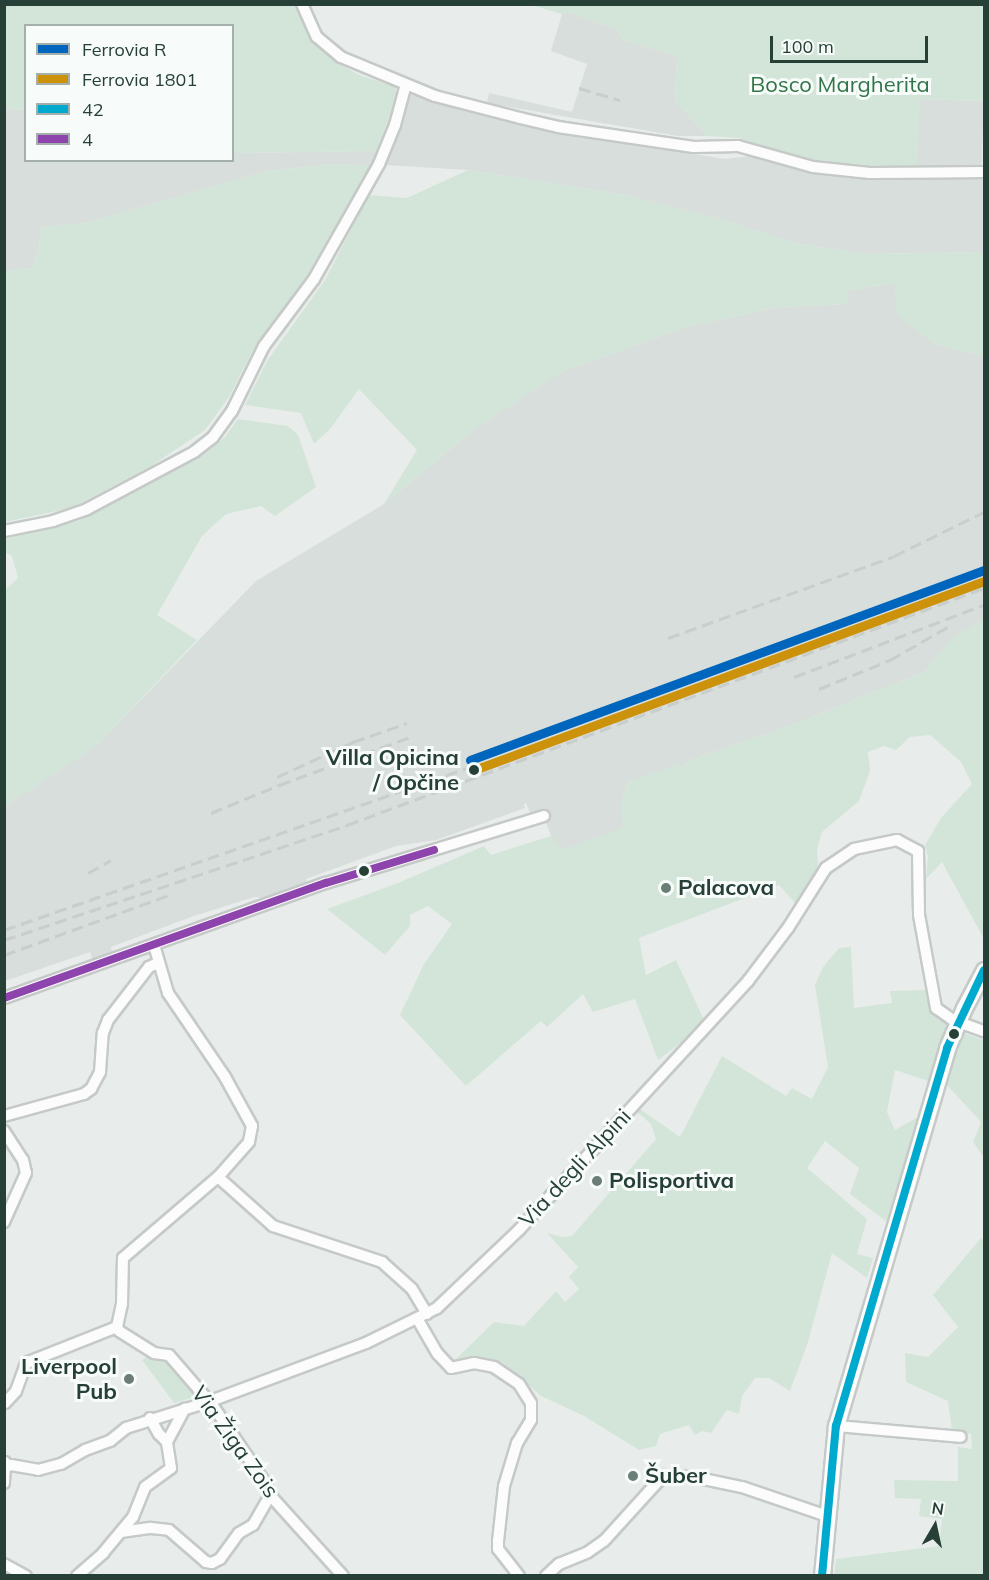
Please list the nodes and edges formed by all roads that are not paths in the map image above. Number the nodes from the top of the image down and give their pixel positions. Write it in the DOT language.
graph roads {
  1 [pos="302,4"];
  2 [pos="406,84"];
  3 [pos="984,172"];
  4 [pos="4,531"];
  5 [pos="544,816"];
  6 [pos="154,945"];
  7 [pos="159,963"];
  8 [pos="984,970"];
  9 [pos="4,998"];
  10 [pos="958,1022"];
  11 [pos="984,1031"];
  12 [pos="5,1115"];
  13 [pos="4,1131"];
  14 [pos="218,1178"];
  15 [pos="4,1222"];
  16 [pos="422,1317"];
  17 [pos="117,1327"];
  18 [pos="208,1402"];
  19 [pos="5,1403"];
  20 [pos="185,1408"];
  21 [pos="150,1418"];
  22 [pos="836,1426"];
  23 [pos="961,1437"];
  24 [pos="167,1442"];
  25 [pos="5,1472"];
  26 [pos="270,1495"];
  27 [pos="827,1516"];
  28 [pos="121,1532"];
  29 [pos="4,1564"];
  30 [pos="26,1575"];
  31 [pos="77,1575"];
  32 [pos="343,1575"];
  33 [pos="519,1575"];
  34 [pos="546,1575"];
  35 [pos="822,1575"];
  1 -- 2 [label="street"];
  2 -- 3 [label="street"];
  2 -- 4 [label="street"];
  5 -- 6 [label="street"];
  6 -- 7 [label="street"];
  6 -- 9 [label="street"];
  7 -- 12 [label="street"];
  7 -- 14 [label="street"];
  8 -- 10 [label="main road"];
  10 -- 11 [label="street"];
  10 -- 16 [label="street, Via degli Alpini"];
  10 -- 22 [label="main road"];
  13 -- 15 [label="street"];
  14 -- 16 [label="street"];
  14 -- 17 [label="street"];
  16 -- 18 [label="street, Via degli Alpini"];
  16 -- 33 [label="street"];
  17 -- 18 [label="street, Via Žiga Zois"];
  17 -- 19 [label="street"];
  18 -- 20 [label="street, Via degli Alpini"];
  18 -- 26 [label="street, Via Žiga Zois"];
  20 -- 21 [label="street, Via degli Alpini"];
  20 -- 24 [label="street"];
  21 -- 24 [label="street"];
  21 -- 25 [label="street, Via degli Alpini"];
  22 -- 23 [label="street"];
  22 -- 27 [label="main road"];
  24 -- 28 [label="street"];
  26 -- 28 [label="street"];
  26 -- 32 [label="street, Via Žiga Zois"];
  27 -- 34 [label="street"];
  27 -- 35 [label="main road"];
  28 -- 31 [label="street"];
  29 -- 30 [label="street"];
}
